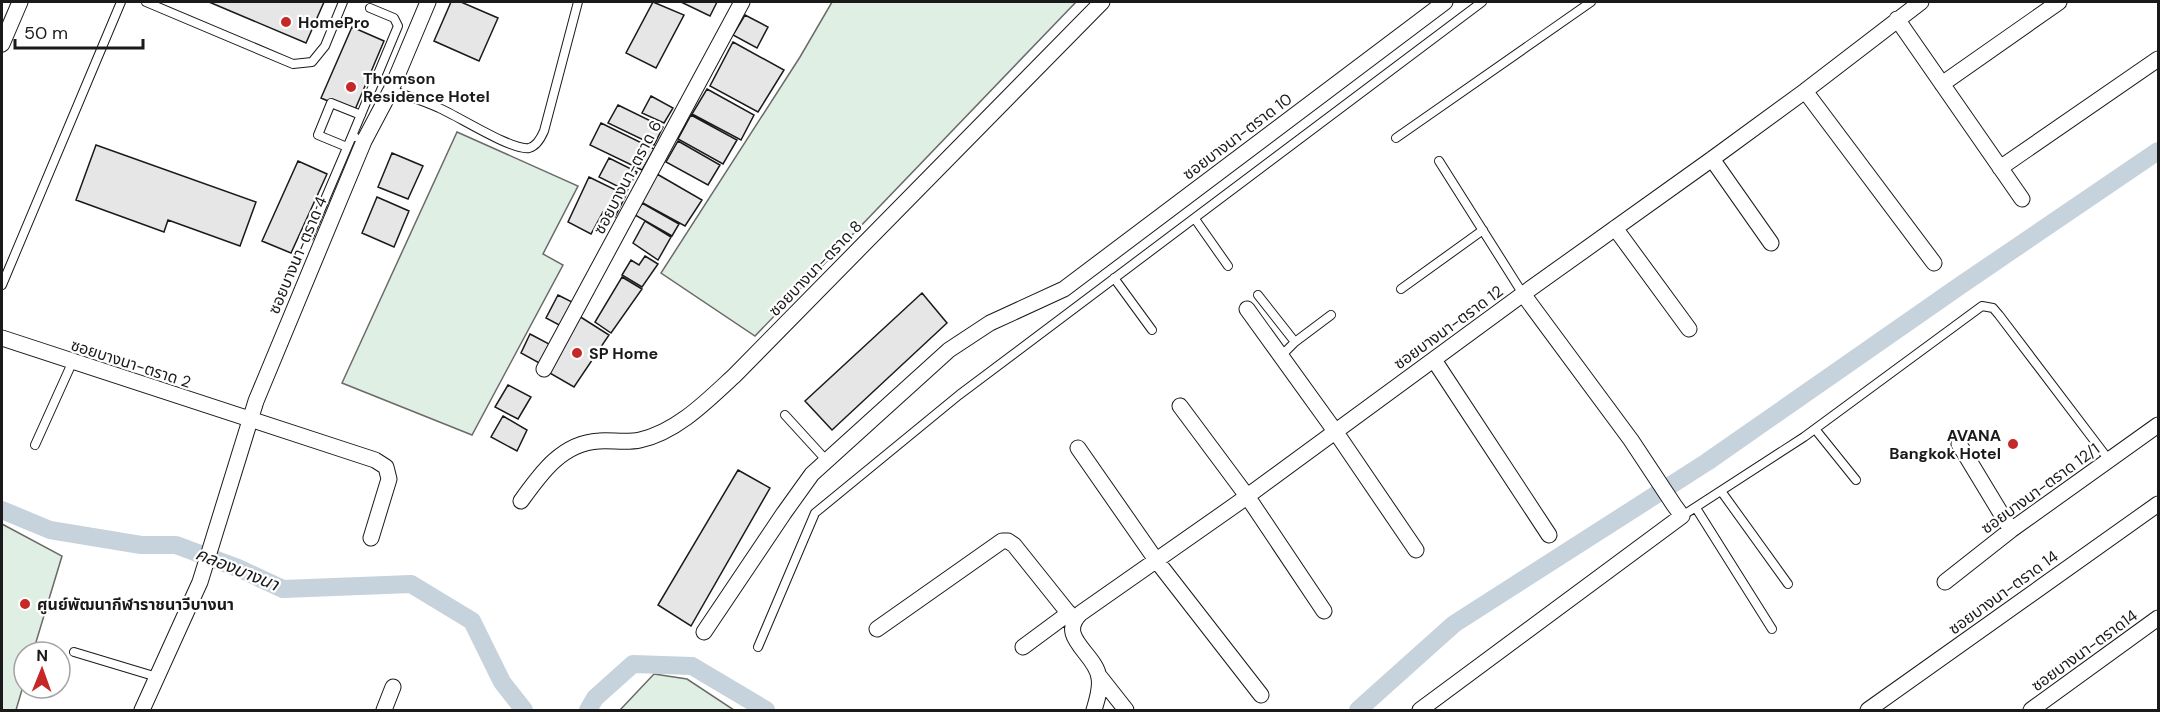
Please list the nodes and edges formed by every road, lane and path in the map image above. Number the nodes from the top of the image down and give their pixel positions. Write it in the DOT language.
graph roads {
  1 [pos="20,2"];
  2 [pos="121,2"];
  3 [pos="146,2"];
  4 [pos="343,2"];
  5 [pos="428,2"];
  6 [pos="578,2"];
  7 [pos="742,2"];
  8 [pos="1102,2"];
  9 [pos="1444,2"];
  10 [pos="1482,2"];
  11 [pos="1591,2"];
  12 [pos="1921,2"];
  13 [pos="2059,2"];
  14 [pos="370,8"];
  15 [pos="1897,19"];
  16 [pos="2,44"];
  17 [pos="2158,59"];
  18 [pos="1942,84"];
  19 [pos="391,90"];
  20 [pos="1805,91"];
  21 [pos="361,115"];
  22 [pos="358,138"];
  23 [pos="1396,138"];
  24 [pos="347,147"];
  25 [pos="1712,159"];
  26 [pos="1439,161"];
  27 [pos="2000,168"];
  28 [pos="2022,199"];
  29 [pos="1195,219"];
  30 [pos="1615,228"];
  31 [pos="1483,230"];
  32 [pos="309,237"];
  33 [pos="1771,243"];
  34 [pos="1934,263"];
  35 [pos="1228,266"];
  36 [pos="1114,278"];
  37 [pos="2,285"];
  38 [pos="1401,289"];
  39 [pos="1523,294"];
  40 [pos="1258,295"];
  41 [pos="1247,309"];
  42 [pos="1331,315"];
  43 [pos="1689,329"];
  44 [pos="1152,330"];
  45 [pos="2,338"];
  46 [pos="1294,342"];
  47 [pos="1281,356"];
  48 [pos="1434,360"];
  49 [pos="72,363"];
  50 [pos="544,369"];
  51 [pos="1180,406"];
  52 [pos="785,415"];
  53 [pos="249,420"];
  54 [pos="2158,425"];
  55 [pos="1815,429"];
  56 [pos="1335,431"];
  57 [pos="1959,444"];
  58 [pos="35,445"];
  59 [pos="1078,448"];
  60 [pos="2109,460"];
  61 [pos="827,461"];
  62 [pos="1856,480"];
  63 [pos="1721,491"];
  64 [pos="1247,496"];
  65 [pos="521,501"];
  66 [pos="2158,504"];
  67 [pos="1684,510"];
  68 [pos="2011,530"];
  69 [pos="1549,535"];
  70 [pos="370,538"];
  71 [pos="1416,550"];
  72 [pos="1156,560"];
  73 [pos="1945,582"];
  74 [pos="1788,584"];
  75 [pos="1324,611"];
  76 [pos="1071,616"];
  77 [pos="2158,618"];
  78 [pos="877,629"];
  79 [pos="1772,629"];
  80 [pos="704,632"];
  81 [pos="1023,646"];
  82 [pos="758,647"];
  83 [pos="74,652"];
  84 [pos="158,677"];
  85 [pos="1100,677"];
  86 [pos="393,687"];
  87 [pos="1261,696"];
  88 [pos="142,711"];
  89 [pos="384,711"];
  90 [pos="1094,711"];
  91 [pos="1126,711"];
  92 [pos="1420,711"];
  93 [pos="1868,711"];
  94 [pos="2031,711"];
  1 -- 16 [label="street"];
  2 -- 37 [label="lane"];
  3 -- 4 [label="lane"];
  5 -- 19 [label="street, ซอยบางนา-ตราด 4"];
  6 -- 19 [label="lane"];
  7 -- 50 [label="street, ซอยบางนา-ตราด 6"];
  8 -- 65 [label="street, ซอยบางนา-ตราด 8"];
  9 -- 61 [label="street, ซอยบางนา-ตราด 10"];
  10 -- 29 [label="lane"];
  11 -- 23 [label="lane"];
  12 -- 15 [label="street, ซอยบางนา-ตราด 12"];
  13 -- 18 [label="street"];
  14 -- 21 [label="lane"];
  15 -- 18 [label="street"];
  15 -- 20 [label="street, ซอยบางนา-ตราด 12"];
  17 -- 27 [label="street"];
  18 -- 27 [label="street"];
  19 -- 22 [label="street, ซอยบางนา-ตราด 4"];
  20 -- 25 [label="street, ซอยบางนา-ตราด 12"];
  20 -- 34 [label="street"];
  21 -- 22 [label="lane"];
  21 -- 24 [label="lane"];
  22 -- 24 [label="lane"];
  22 -- 53 [label="street, ซอยบางนา-ตราด 4"];
  24 -- 32 [label="lane"];
  25 -- 30 [label="street, ซอยบางนา-ตราด 12"];
  25 -- 33 [label="street"];
  26 -- 31 [label="lane"];
  27 -- 28 [label="street"];
  29 -- 35 [label="lane"];
  29 -- 36 [label="lane"];
  30 -- 39 [label="street, ซอยบางนา-ตราด 12"];
  30 -- 43 [label="street"];
  31 -- 38 [label="lane"];
  31 -- 39 [label="lane"];
  36 -- 44 [label="lane"];
  36 -- 82 [label="lane"];
  39 -- 48 [label="street, ซอยบางนา-ตราด 12"];
  39 -- 67 [label="street"];
  40 -- 46 [label="lane"];
  41 -- 47 [label="street"];
  42 -- 46 [label="lane"];
  45 -- 49 [label="street, ซอยบางนา-ตราด 2"];
  46 -- 47 [label="lane"];
  47 -- 56 [label="street"];
  48 -- 56 [label="street, ซอยบางนา-ตราด 12"];
  48 -- 69 [label="street"];
  49 -- 53 [label="street, ซอยบางนา-ตราด 2"];
  49 -- 58 [label="lane"];
  51 -- 64 [label="street"];
  52 -- 61 [label="lane"];
  53 -- 70 [label="street, ซอยบางนา-ตราด 2"];
  53 -- 84 [label="street, ซอยบางนา-ตราด 4"];
  54 -- 60 [label="street, ซอยบางนา-ตราด 12/1"];
  55 -- 60 [label="lane"];
  55 -- 62 [label="lane"];
  55 -- 63 [label="lane"];
  56 -- 64 [label="street, ซอยบางนา-ตราด 12"];
  56 -- 71 [label="street"];
  57 -- 68 [label="street"];
  59 -- 72 [label="street"];
  60 -- 68 [label="street, ซอยบางนา-ตราด 12/1"];
  61 -- 80 [label="street, ซอยบางนา-ตราด 10"];
  63 -- 67 [label="lane"];
  63 -- 74 [label="lane"];
  64 -- 72 [label="street, ซอยบางนา-ตราด 12"];
  64 -- 75 [label="street"];
  66 -- 93 [label="street, ซอยบางนา-ตราด 14"];
  67 -- 79 [label="lane"];
  67 -- 92 [label="street"];
  68 -- 73 [label="street, ซอยบางนา-ตราด 12/1"];
  72 -- 76 [label="street, ซอยบางนา-ตราด 12"];
  72 -- 87 [label="street"];
  76 -- 78 [label="street"];
  76 -- 81 [label="street, ซอยบางนา-ตราด 12"];
  76 -- 85 [label="street"];
  77 -- 94 [label="street, ซอยบางนา-ตราด14"];
  83 -- 84 [label="lane"];
  84 -- 88 [label="street, ซอยบางนา-ตราด 4"];
  85 -- 90 [label="street"];
  85 -- 91 [label="street"];
  86 -- 89 [label="street"];
}
